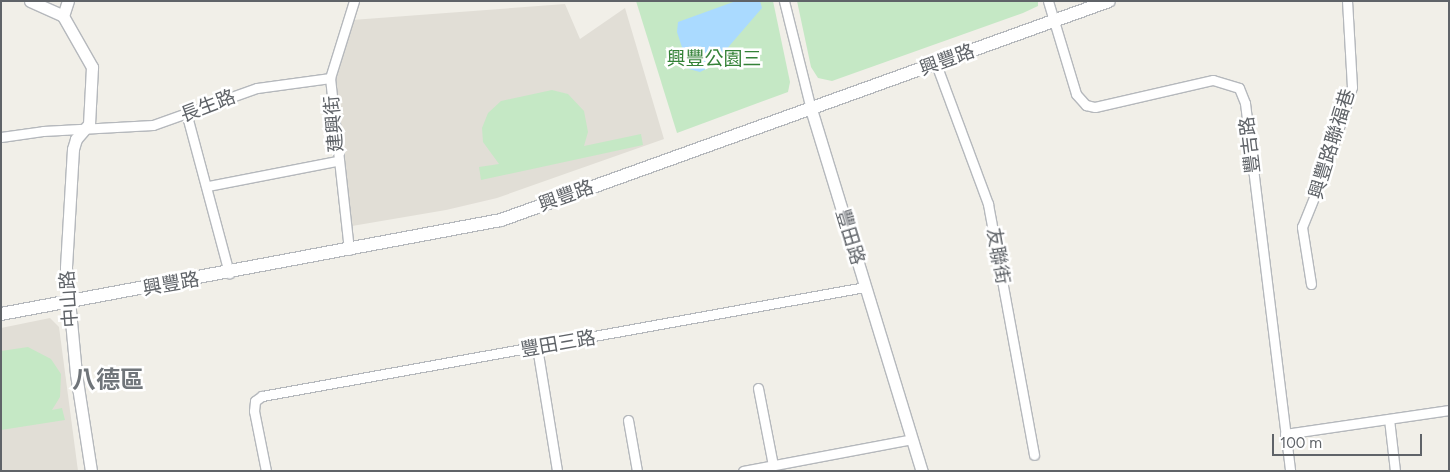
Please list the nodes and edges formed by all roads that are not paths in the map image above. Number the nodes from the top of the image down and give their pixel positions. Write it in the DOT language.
graph roads {
  1 [pos="30,1"];
  2 [pos="68,1"];
  3 [pos="354,1"];
  4 [pos="784,1"];
  5 [pos="1048,1"];
  6 [pos="1109,1"];
  7 [pos="1347,1"];
  8 [pos="63,16"];
  9 [pos="1054,20"];
  10 [pos="936,64"];
  11 [pos="330,78"];
  12 [pos="811,109"];
  13 [pos="187,116"];
  14 [pos="85,130"];
  15 [pos="1,137"];
  16 [pos="337,161"];
  17 [pos="208,186"];
  18 [pos="349,250"];
  19 [pos="229,273"];
  20 [pos="1311,284"];
  21 [pos="865,287"];
  22 [pos="68,302"];
  23 [pos="1,314"];
  24 [pos="537,347"];
  25 [pos="758,388"];
  26 [pos="1449,410"];
  27 [pos="1389,419"];
  28 [pos="628,420"];
  29 [pos="1285,434"];
  30 [pos="912,439"];
  31 [pos="1034,455"];
  32 [pos="773,466"];
  33 [pos="91,471"];
  34 [pos="266,471"];
  35 [pos="557,471"];
  36 [pos="637,471"];
  37 [pos="743,471"];
  38 [pos="922,471"];
  39 [pos="1290,471"];
  40 [pos="1395,471"];
  1 -- 8 [label="street"];
  2 -- 8 [label="street"];
  3 -- 11 [label="street, 建興街"];
  4 -- 12 [label="street, 豐田路"];
  5 -- 9 [label="street, 豐吉路"];
  6 -- 9 [label="main road, 興豐路"];
  7 -- 20 [label="street, 興豐路聯福巷"];
  8 -- 14 [label="street, 中山路"];
  9 -- 10 [label="main road, 興豐路"];
  9 -- 29 [label="street, 豐吉路"];
  10 -- 12 [label="main road, 興豐路"];
  10 -- 31 [label="street, 友聯街"];
  11 -- 13 [label="street, 長生路"];
  11 -- 16 [label="street, 建興街"];
  12 -- 18 [label="main road, 興豐路"];
  12 -- 21 [label="street, 豐田路"];
  13 -- 14 [label="street, 長生路"];
  13 -- 17 [label="street"];
  14 -- 15 [label="street, 長生路"];
  14 -- 22 [label="street, 中山路"];
  16 -- 17 [label="street"];
  16 -- 18 [label="street, 建興街"];
  17 -- 19 [label="street"];
  18 -- 19 [label="main road, 興豐路"];
  19 -- 22 [label="main road, 興豐路"];
  21 -- 24 [label="street, 豐田三路"];
  21 -- 30 [label="street, 豐田路"];
  22 -- 23 [label="main road, 興豐路"];
  22 -- 33 [label="street, 中山路"];
  24 -- 34 [label="street, 豐田三路"];
  24 -- 35 [label="street"];
  25 -- 32 [label="street"];
  26 -- 27 [label="street"];
  27 -- 29 [label="street"];
  27 -- 40 [label="street"];
  28 -- 36 [label="street"];
  29 -- 39 [label="street, 豐吉路"];
  30 -- 32 [label="street"];
  30 -- 38 [label="street, 豐田路"];
  32 -- 37 [label="street"];
}
